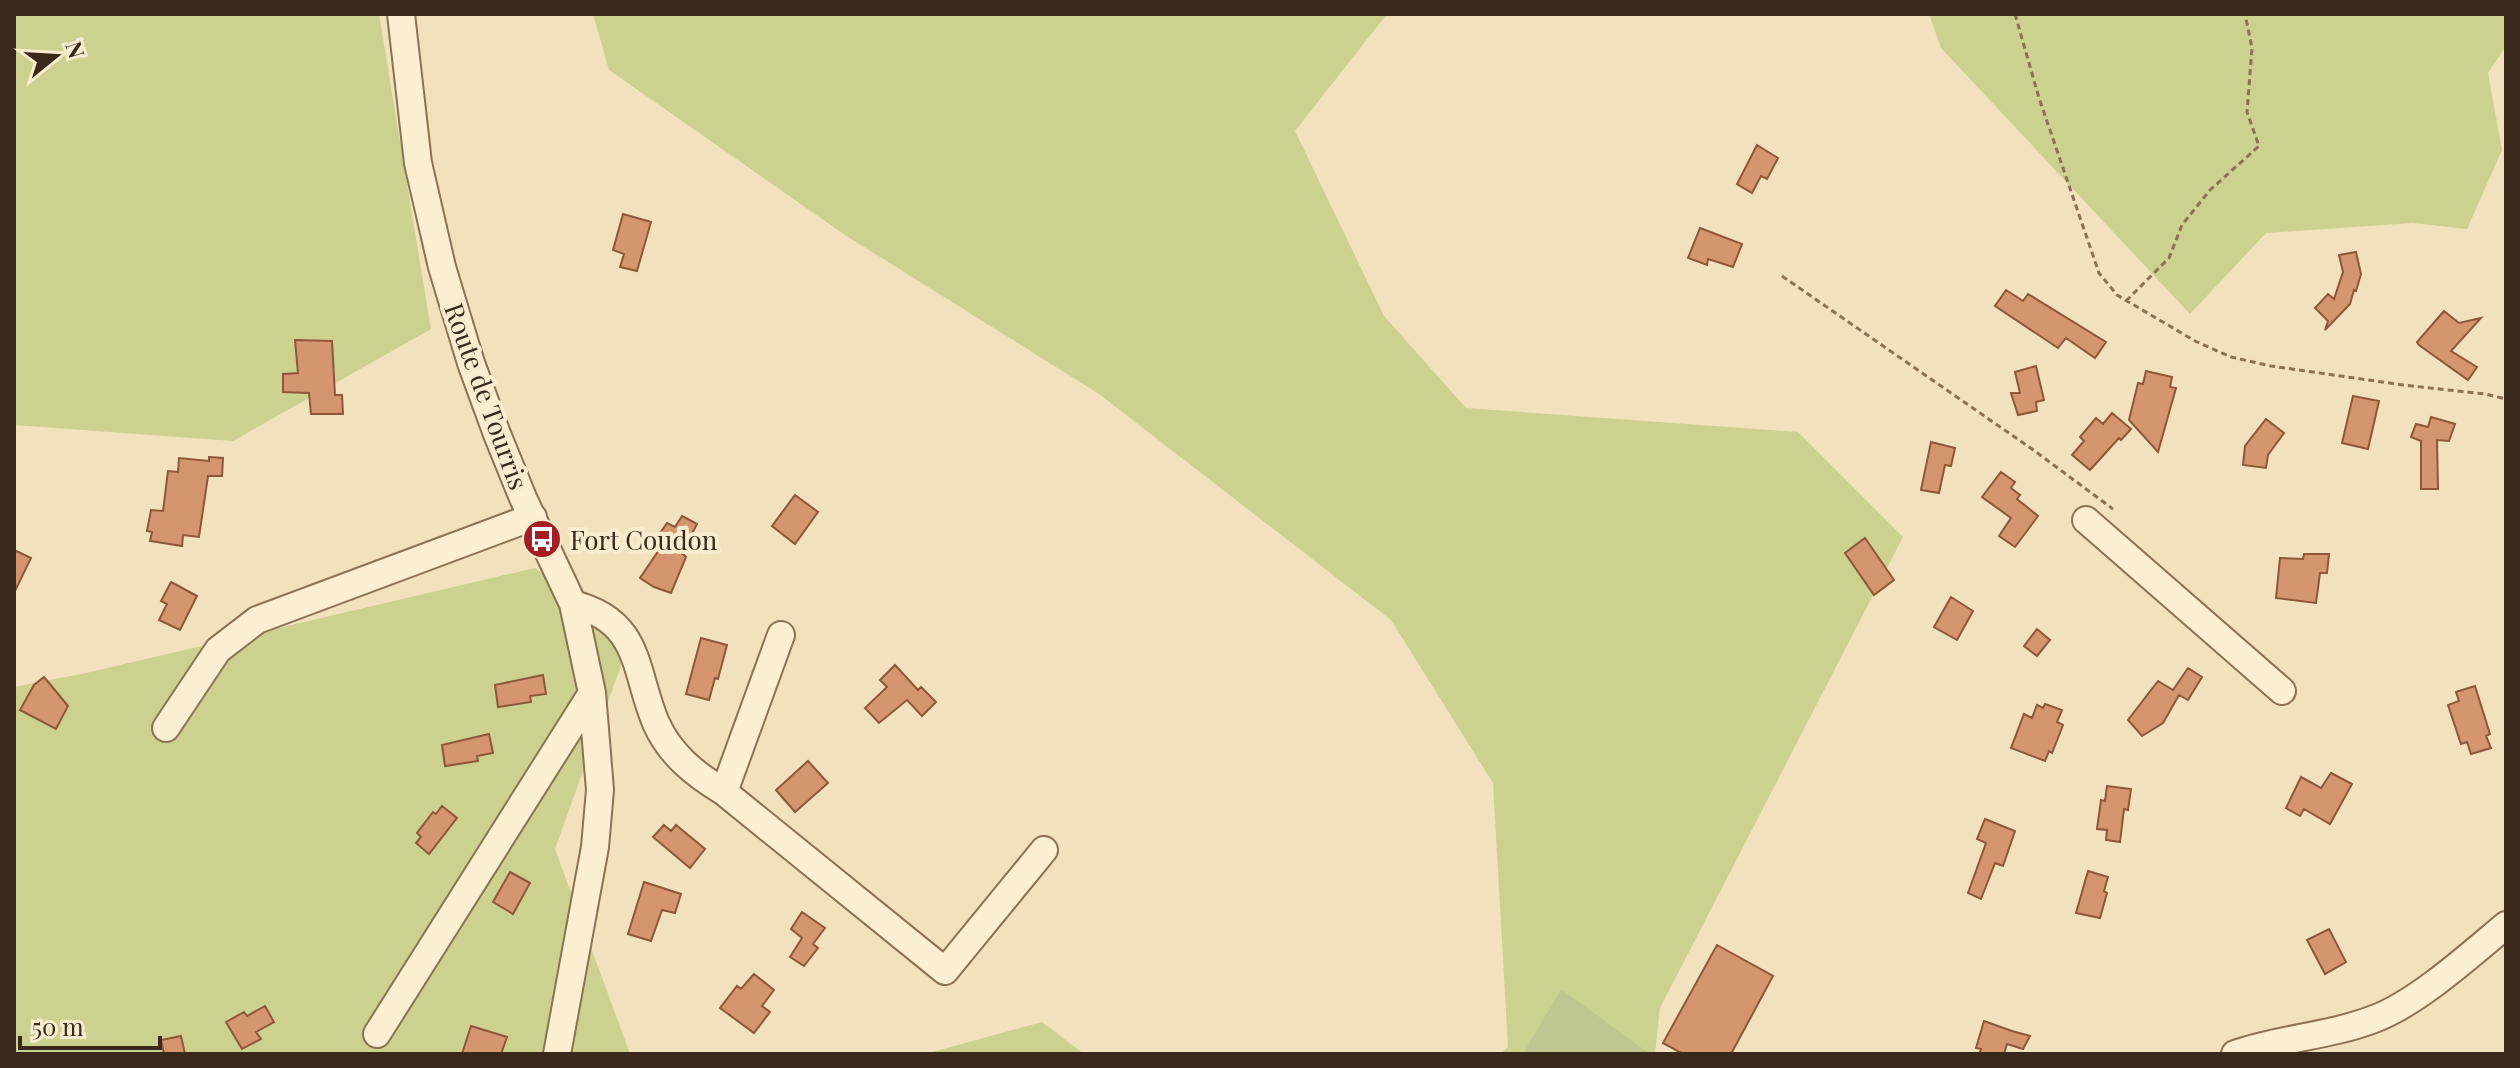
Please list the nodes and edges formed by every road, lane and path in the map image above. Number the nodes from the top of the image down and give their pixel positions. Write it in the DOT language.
graph roads {
  1 [pos="401,14"];
  2 [pos="2015,14"];
  3 [pos="2245,14"];
  4 [pos="1782,276"];
  5 [pos="2126,301"];
  6 [pos="2506,399"];
  7 [pos="2113,509"];
  8 [pos="533,517"];
  9 [pos="2086,520"];
  10 [pos="573,604"];
  11 [pos="781,635"];
  12 [pos="2282,691"];
  13 [pos="592,693"];
  14 [pos="166,728"];
  15 [pos="724,792"];
  16 [pos="1044,850"];
  17 [pos="2506,925"];
  18 [pos="377,1034"];
  19 [pos="557,1054"];
  20 [pos="2235,1054"];
  1 -- 8 [label="street, Route de Tourris"];
  2 -- 5 [label="path"];
  3 -- 5 [label="path"];
  4 -- 7 [label="path"];
  5 -- 6 [label="path"];
  8 -- 10 [label="street, Route de Tourris"];
  8 -- 14 [label="street"];
  9 -- 12 [label="street"];
  10 -- 13 [label="street, Route de Tourris"];
  10 -- 15 [label="street"];
  11 -- 15 [label="street"];
  13 -- 18 [label="street"];
  13 -- 19 [label="street, Route de Tourris"];
  15 -- 16 [label="street"];
  17 -- 20 [label="street"];
}
